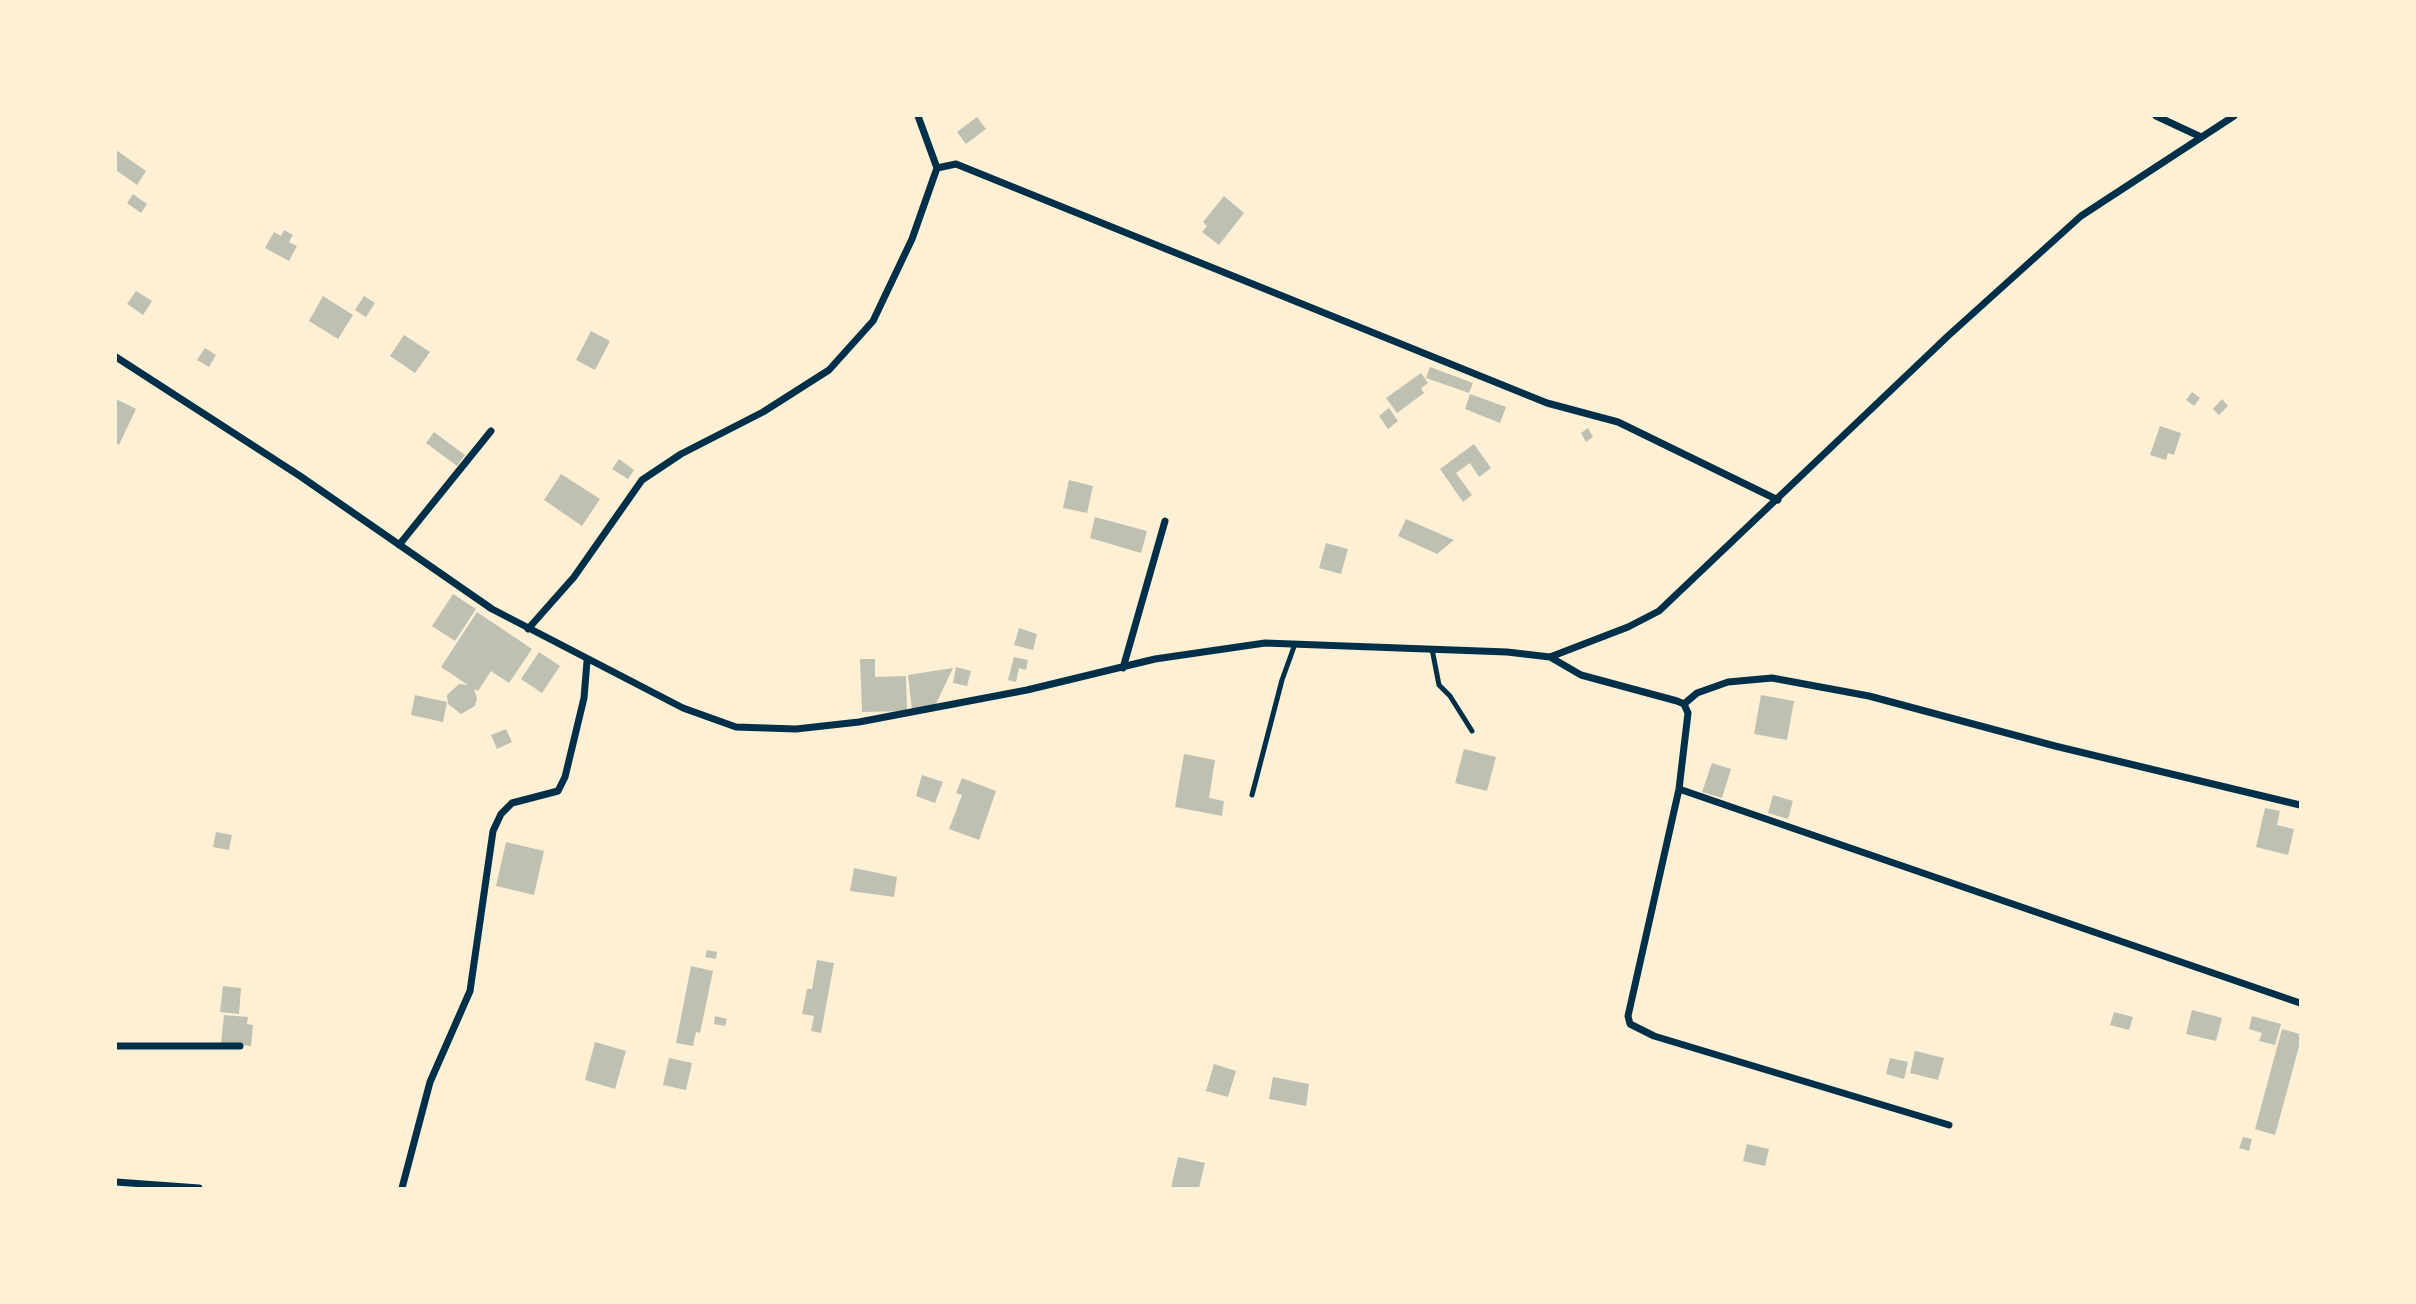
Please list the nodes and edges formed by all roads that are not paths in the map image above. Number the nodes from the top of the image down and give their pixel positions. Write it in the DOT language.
graph roads {
  1 [pos="918,116"];
  2 [pos="2156,116"];
  3 [pos="2234,116"];
  4 [pos="2201,137"];
  5 [pos="937,168"];
  6 [pos="116,357"];
  7 [pos="491,431"];
  8 [pos="1778,500"];
  9 [pos="1165,521"];
  10 [pos="399,545"];
  11 [pos="528,629"];
  12 [pos="1295,644"];
  13 [pos="1432,649"];
  14 [pos="1550,657"];
  15 [pos="587,661"];
  16 [pos="1123,668"];
  17 [pos="1684,704"];
  18 [pos="1472,730"];
  19 [pos="1679,789"];
  20 [pos="1252,795"];
  21 [pos="2301,805"];
  22 [pos="2301,1003"];
  23 [pos="116,1046"];
  24 [pos="240,1046"];
  25 [pos="1949,1125"];
  26 [pos="116,1182"];
  27 [pos="199,1188"];
  28 [pos="402,1188"];
  1 -- 5 [label="street"];
  2 -- 4 [label="street"];
  3 -- 4 [label="street"];
  4 -- 8 [label="street"];
  5 -- 8 [label="street"];
  5 -- 11 [label="street"];
  6 -- 10 [label="street"];
  7 -- 10 [label="street"];
  8 -- 14 [label="street"];
  9 -- 16 [label="street"];
  10 -- 11 [label="street"];
  11 -- 15 [label="street"];
  12 -- 13 [label="street"];
  12 -- 16 [label="street"];
  12 -- 20 [label="lane"];
  13 -- 14 [label="street"];
  13 -- 18 [label="lane"];
  14 -- 17 [label="street"];
  15 -- 16 [label="street"];
  15 -- 28 [label="street"];
  17 -- 19 [label="street"];
  17 -- 21 [label="street"];
  19 -- 22 [label="street"];
  19 -- 25 [label="street"];
  23 -- 24 [label="street"];
  26 -- 27 [label="street"];
}
